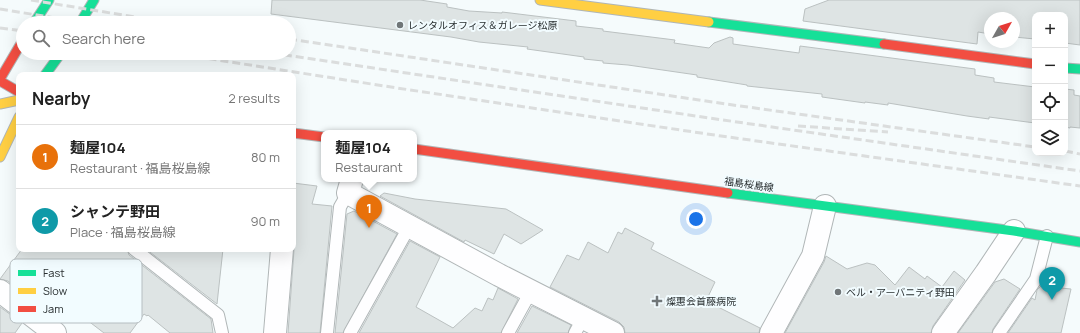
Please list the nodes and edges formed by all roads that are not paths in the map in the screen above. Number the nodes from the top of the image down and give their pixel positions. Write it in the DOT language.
graph roads {
  1 [pos="49,0"];
  2 [pos="94,0"];
  3 [pos="540,0"];
  4 [pos="632,6"];
  5 [pos="39,16"];
  6 [pos="84,16"];
  7 [pos="16,52"];
  8 [pos="56,60"];
  9 [pos="1032,64"];
  10 [pos="1068,68"];
  11 [pos="1080,70"];
  12 [pos="47,72"];
  13 [pos="0,80"];
  14 [pos="16,90"];
  15 [pos="16,101"];
  16 [pos="0,104"];
  17 [pos="16,123"];
  18 [pos="296,134"];
  19 [pos="321,137"];
  20 [pos="417,149"];
  21 [pos="0,157"];
  22 [pos="350,186"];
  23 [pos="825,206"];
  24 [pos="409,227"];
  25 [pos="1014,231"];
  26 [pos="1046,236"];
  27 [pos="1080,242"];
  28 [pos="138,252"];
  29 [pos="282,252"];
  30 [pos="0,291"];
  31 [pos="531,291"];
  32 [pos="10,299"];
  33 [pos="42,323"];
  34 [pos="579,325"];
  35 [pos="55,333"];
  36 [pos="222,333"];
  37 [pos="275,333"];
  38 [pos="327,333"];
  39 [pos="350,333"];
  40 [pos="508,333"];
  41 [pos="613,333"];
  42 [pos="771,333"];
  43 [pos="943,333"];
  44 [pos="999,333"];
  1 -- 5 [label="street"];
  2 -- 6 [label="street"];
  3 -- 4 [label="street"];
  4 -- 9 [label="street"];
  7 -- 13 [label="street"];
  8 -- 12 [label="street"];
  10 -- 11 [label="street"];
  13 -- 14 [label="street"];
  15 -- 16 [label="street"];
  17 -- 21 [label="street"];
  18 -- 19 [label="street"];
  20 -- 23 [label="street, 福島桜島線"];
  22 -- 24 [label="street"];
  22 -- 38 [label="lane"];
  23 -- 25 [label="street, 福島桜島線"];
  23 -- 42 [label="street"];
  24 -- 31 [label="street"];
  24 -- 39 [label="lane"];
  25 -- 26 [label="street, 福島桜島線"];
  25 -- 43 [label="street"];
  26 -- 27 [label="street, 福島桜島線"];
  26 -- 44 [label="lane"];
  28 -- 36 [label="lane"];
  29 -- 37 [label="street"];
  30 -- 32 [label="street"];
  31 -- 34 [label="street"];
  31 -- 40 [label="lane"];
  33 -- 35 [label="street"];
  34 -- 41 [label="street"];
}
